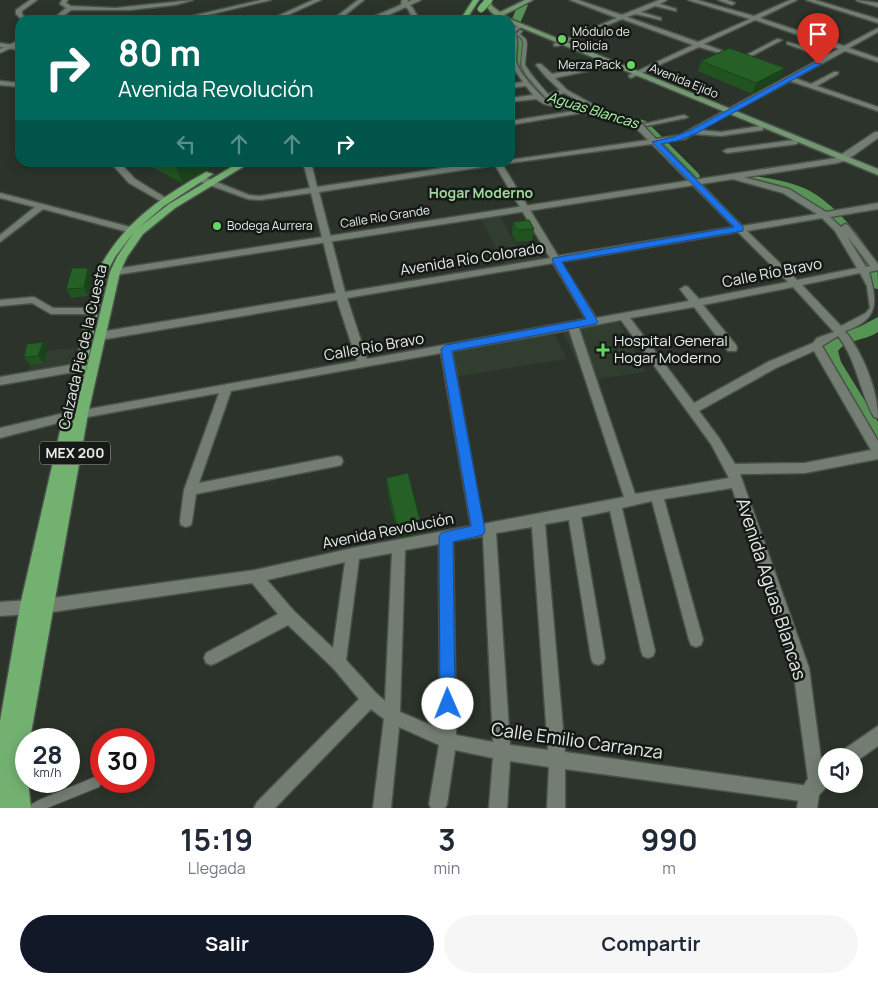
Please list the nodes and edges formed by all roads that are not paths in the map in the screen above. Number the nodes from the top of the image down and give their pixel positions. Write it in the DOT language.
graph roads {
  1 [pos="34,0"];
  2 [pos="65,0"];
  3 [pos="190,0"];
  4 [pos="268,0"];
  5 [pos="318,0"];
  6 [pos="361,0"];
  7 [pos="418,0"];
  8 [pos="476,0"];
  9 [pos="481,0"];
  10 [pos="530,0"];
  11 [pos="573,0"];
  12 [pos="664,0"];
  13 [pos="691,0"];
  14 [pos="721,0"];
  15 [pos="794,0"];
  16 [pos="809,0"];
  17 [pos="859,0"];
  18 [pos="405,2"];
  19 [pos="488,2"];
  20 [pos="732,3"];
  21 [pos="655,4"];
  22 [pos="878,5"];
  23 [pos="70,8"];
  24 [pos="471,8"];
  25 [pos="510,8"];
  26 [pos="674,10"];
  27 [pos="636,12"];
  28 [pos="20,15"];
  29 [pos="61,15"];
  30 [pos="200,15"];
  31 [pos="284,15"];
  32 [pos="342,15"];
  33 [pos="386,15"];
  34 [pos="413,15"];
  35 [pos="466,15"];
  36 [pos="495,15"];
  37 [pos="499,15"];
  38 [pos="504,15"];
  39 [pos="622,18"];
  40 [pos="754,18"];
  41 [pos="659,20"];
  42 [pos="878,21"];
  43 [pos="515,25"];
  44 [pos="515,27"];
  45 [pos="878,30"];
  46 [pos="778,40"];
  47 [pos="789,43"];
  48 [pos="15,44"];
  49 [pos="558,44"];
  50 [pos="700,44"];
  51 [pos="0,45"];
  52 [pos="9,47"];
  53 [pos="15,48"];
  54 [pos="844,50"];
  55 [pos="0,52"];
  56 [pos="830,57"];
  57 [pos="740,60"];
  58 [pos="878,60"];
  59 [pos="748,63"];
  60 [pos="610,65"];
  61 [pos="515,66"];
  62 [pos="539,66"];
  63 [pos="836,73"];
  64 [pos="633,75"];
  65 [pos="783,76"];
  66 [pos="549,77"];
  67 [pos="791,79"];
  68 [pos="0,84"];
  69 [pos="527,84"];
  70 [pos="15,85"];
  71 [pos="515,85"];
  72 [pos="812,86"];
  73 [pos="564,91"];
  74 [pos="547,96"];
  75 [pos="537,97"];
  76 [pos="515,99"];
  77 [pos="878,109"];
  78 [pos="598,110"];
  79 [pos="585,112"];
  80 [pos="726,113"];
  81 [pos="684,117"];
  82 [pos="515,122"];
  83 [pos="647,124"];
  84 [pos="760,128"];
  85 [pos="694,132"];
  86 [pos="878,134"];
  87 [pos="660,142"];
  88 [pos="794,142"];
  89 [pos="727,151"];
  90 [pos="840,159"];
  91 [pos="515,161"];
  92 [pos="119,167"];
  93 [pos="224,167"];
  94 [pos="236,167"];
  95 [pos="308,167"];
  96 [pos="472,167"];
  97 [pos="501,167"];
  98 [pos="878,172"];
  99 [pos="732,176"];
  100 [pos="878,176"];
  101 [pos="206,181"];
  102 [pos="694,182"];
  103 [pos="314,190"];
  104 [pos="0,195"];
  105 [pos="165,200"];
  106 [pos="42,206"];
  107 [pos="878,206"];
  108 [pos="524,208"];
  109 [pos="829,215"];
  110 [pos="740,229"];
  111 [pos="135,231"];
  112 [pos="0,239"];
  113 [pos="326,239"];
  114 [pos="556,260"];
  115 [pos="871,269"];
  116 [pos="115,272"];
  117 [pos="794,283"];
  118 [pos="685,289"];
  119 [pos="341,296"];
  120 [pos="0,303"];
  121 [pos="697,303"];
  122 [pos="92,311"];
  123 [pos="623,316"];
  124 [pos="593,322"];
  125 [pos="573,325"];
  126 [pos="839,332"];
  127 [pos="100,336"];
  128 [pos="817,346"];
  129 [pos="732,348"];
  130 [pos="446,349"];
  131 [pos="363,364"];
  132 [pos="81,366"];
  133 [pos="0,380"];
  134 [pos="226,389"];
  135 [pos="691,410"];
  136 [pos="878,414"];
  137 [pos="76,415"];
  138 [pos="0,433"];
  139 [pos="878,453"];
  140 [pos="337,461"];
  141 [pos="732,469"];
  142 [pos="736,482"];
  143 [pos="190,490"];
  144 [pos="657,494"];
  145 [pos="631,500"];
  146 [pos="615,505"];
  147 [pos="574,513"];
  148 [pos="538,520"];
  149 [pos="186,521"];
  150 [pos="484,530"];
  151 [pos="446,537"];
  152 [pos="399,545"];
  153 [pos="353,554"];
  154 [pos="255,576"];
  155 [pos="28,606"];
  156 [pos="45,606"];
  157 [pos="0,609"];
  158 [pos="290,616"];
  159 [pos="696,640"];
  160 [pos="648,650"];
  161 [pos="211,658"];
  162 [pos="598,658"];
  163 [pos="338,663"];
  164 [pos="370,699"];
  165 [pos="5,709"];
  166 [pos="392,716"];
  167 [pos="878,735"];
  168 [pos="448,740"];
  169 [pos="860,748"];
  170 [pos="502,752"];
  171 [pos="557,759"];
  172 [pos="90,785"];
  173 [pos="814,789"];
  174 [pos="438,804"];
  175 [pos="2,808"];
  176 [pos="21,808"];
  177 [pos="36,808"];
  178 [pos="263,808"];
  179 [pos="382,808"];
  180 [pos="498,808"];
  181 [pos="556,808"];
  1 -- 28 [label="street"];
  2 -- 23 [label="street"];
  3 -- 23 [label="street"];
  4 -- 30 [label="street"];
  5 -- 31 [label="street"];
  6 -- 32 [label="street"];
  7 -- 18 [label="street"];
  8 -- 24 [label="main road"];
  9 -- 36 [label="main road, Avenida Ejido"];
  10 -- 25 [label="main road"];
  11 -- 39 [label="street"];
  12 -- 21 [label="street"];
  13 -- 40 [label="street"];
  14 -- 20 [label="street"];
  15 -- 40 [label="street"];
  16 -- 42 [label="street"];
  17 -- 22 [label="street"];
  18 -- 33 [label="street"];
  18 -- 34 [label="street"];
  19 -- 24 [label="main road, bridge"];
  19 -- 25 [label="main road"];
  19 -- 37 [label="main road, Avenida Ejido"];
  21 -- 26 [label="street"];
  21 -- 27 [label="street"];
  23 -- 29 [label="street"];
  24 -- 35 [label="main road"];
  25 -- 38 [label="main road"];
  27 -- 39 [label="street"];
  27 -- 41 [label="street"];
  39 -- 49 [label="street"];
  39 -- 50 [label="street"];
  40 -- 50 [label="street"];
  40 -- 54 [label="street"];
  43 -- 49 [label="main road, Avenida Ejido"];
  44 -- 74 [label="street"];
  45 -- 54 [label="street"];
  46 -- 57 [label="street"];
  47 -- 56 [label="street"];
  48 -- 52 [label="street"];
  49 -- 60 [label="main road, Avenida Ejido"];
  50 -- 57 [label="street"];
  50 -- 64 [label="street"];
  51 -- 52 [label="street"];
  52 -- 53 [label="street"];
  52 -- 55 [label="street"];
  54 -- 56 [label="street"];
  54 -- 58 [label="street"];
  56 -- 67 [label="street"];
  57 -- 59 [label="street"];
  60 -- 64 [label="main road, Avenida Ejido"];
  60 -- 66 [label="street"];
  61 -- 69 [label="street"];
  62 -- 66 [label="street"];
  63 -- 72 [label="street"];
  64 -- 80 [label="main road, Avenida Ejido"];
  65 -- 67 [label="street"];
  66 -- 73 [label="street"];
  67 -- 72 [label="street"];
  67 -- 80 [label="street"];
  68 -- 70 [label="street"];
  69 -- 71 [label="street"];
  69 -- 75 [label="street"];
  72 -- 77 [label="street"];
  73 -- 74 [label="street"];
  73 -- 78 [label="street"];
  74 -- 78 [label="street"];
  75 -- 76 [label="street"];
  75 -- 79 [label="street"];
  78 -- 83 [label="street"];
  79 -- 82 [label="street"];
  79 -- 87 [label="street"];
  80 -- 84 [label="main road, Avenida Ejido"];
  80 -- 85 [label="street"];
  80 -- 90 [label="main road, Avenida Ejido"];
  81 -- 83 [label="street"];
  83 -- 87 [label="street"];
  84 -- 85 [label="street"];
  84 -- 88 [label="main road, Avenida Ejido"];
  85 -- 87 [label="street"];
  86 -- 90 [label="street"];
  87 -- 91 [label="street"];
  87 -- 102 [label="street"];
  88 -- 89 [label="street"];
  88 -- 90 [label="main road, Avenida Ejido"];
  90 -- 98 [label="main road, Avenida Ejido"];
  90 -- 99 [label="street, Calle Río Grande"];
  90 -- 100 [label="main road, Avenida Ejido"];
  92 -- 105 [label="street"];
  93 -- 101 [label="main road, Calzada Pie de la Cuesta / MEX 200"];
  94 -- 101 [label="main road, Calzada Pie de la Cuesta / MEX 200"];
  95 -- 103 [label="street"];
  96 -- 103 [label="street"];
  97 -- 108 [label="street"];
  99 -- 102 [label="street, Calle Río Grande"];
  99 -- 109 [label="street"];
  101 -- 103 [label="street"];
  101 -- 105 [label="main road, Calzada Pie de la Cuesta / MEX 200"];
  101 -- 111 [label="main road, Calzada Pie de la Cuesta / MEX 200"];
  102 -- 108 [label="street, Calle Río Grande"];
  102 -- 110 [label="street"];
  103 -- 113 [label="street"];
  104 -- 106 [label="street"];
  105 -- 111 [label="main road, Calzada Pie de la Cuesta / MEX 200"];
  106 -- 111 [label="street"];
  106 -- 112 [label="street"];
  107 -- 109 [label="street, Avenida Río Colorado"];
  108 -- 113 [label="street, Calle Río Grande"];
  108 -- 114 [label="street"];
  109 -- 110 [label="street, Avenida Río Colorado"];
  109 -- 115 [label="street"];
  109 -- 115 [label="street"];
  110 -- 114 [label="street, Avenida Río Colorado"];
  110 -- 117 [label="street"];
  111 -- 116 [label="main road, Calzada Pie de la Cuesta / MEX 200"];
  111 -- 122 [label="main road, Calzada Pie de la Cuesta / MEX 200"];
  113 -- 116 [label="street, Calle Río Grande"];
  113 -- 119 [label="street"];
  114 -- 119 [label="street, Avenida Río Colorado"];
  114 -- 124 [label="street"];
  115 -- 117 [label="street, Calle Río Bravo"];
  115 -- 126 [label="street"];
  116 -- 127 [label="main road, Calzada Pie de la Cuesta / MEX 200"];
  117 -- 121 [label="street, Calle Río Bravo"];
  117 -- 126 [label="street"];
  118 -- 121 [label="street"];
  119 -- 127 [label="street, Avenida Río Colorado"];
  119 -- 131 [label="street"];
  120 -- 122 [label="street"];
  121 -- 123 [label="street, Calle Río Bravo"];
  121 -- 129 [label="street"];
  122 -- 132 [label="main road, Calzada Pie de la Cuesta / MEX 200"];
  123 -- 124 [label="street, Calle Río Bravo"];
  123 -- 135 [label="street, Avenida Aguas Blancas"];
  124 -- 125 [label="street, Calle Río Bravo"];
  125 -- 130 [label="street, Calle Río Bravo"];
  125 -- 145 [label="street"];
  126 -- 128 [label="street"];
  126 -- 136 [label="street"];
  127 -- 137 [label="main road, Calzada Pie de la Cuesta / MEX 200"];
  128 -- 135 [label="street"];
  128 -- 139 [label="street"];
  130 -- 131 [label="street, Calle Río Bravo"];
  130 -- 150 [label="street"];
  131 -- 134 [label="street, Calle Río Bravo"];
  132 -- 133 [label="street"];
  132 -- 137 [label="main road, Calzada Pie de la Cuesta / MEX 200"];
  134 -- 137 [label="street, Calle Río Bravo"];
  134 -- 143 [label="street"];
  135 -- 141 [label="street, Avenida Aguas Blancas"];
  137 -- 138 [label="street, Calle Río Bravo"];
  137 -- 155 [label="main road, Calzada Pie de la Cuesta / MEX 200"];
  137 -- 156 [label="main road, Calzada Pie de la Cuesta / MEX 200"];
  139 -- 141 [label="street"];
  140 -- 143 [label="street"];
  141 -- 142 [label="street, Avenida Aguas Blancas"];
  142 -- 144 [label="street, Avenida Revolución"];
  142 -- 173 [label="street, Avenida Aguas Blancas"];
  143 -- 149 [label="street"];
  144 -- 145 [label="street, Avenida Revolución"];
  144 -- 159 [label="street"];
  145 -- 146 [label="street, Avenida Revolución"];
  146 -- 147 [label="street, Avenida Revolución"];
  146 -- 160 [label="street"];
  147 -- 148 [label="street, Avenida Revolución"];
  147 -- 162 [label="street"];
  148 -- 150 [label="street, Avenida Revolución"];
  148 -- 171 [label="street"];
  150 -- 151 [label="street, Avenida Revolución"];
  150 -- 170 [label="street"];
  151 -- 152 [label="street, Avenida Revolución"];
  151 -- 168 [label="street"];
  152 -- 153 [label="street, Avenida Revolución"];
  152 -- 166 [label="street"];
  153 -- 154 [label="street, Avenida Revolución"];
  153 -- 163 [label="street"];
  154 -- 156 [label="street, Avenida Revolución"];
  154 -- 158 [label="street, Calle Emilio Carranza"];
  155 -- 156 [label="street, Avenida Revolución"];
  155 -- 157 [label="street, Avenida Revolución"];
  155 -- 165 [label="main road, Calzada Pie de la Cuesta / MEX 200"];
  156 -- 176 [label="main road, Calzada Pie de la Cuesta / MEX 200"];
  158 -- 161 [label="street"];
  158 -- 163 [label="street, Calle Emilio Carranza"];
  163 -- 164 [label="street, Calle Emilio Carranza"];
  164 -- 166 [label="street, Calle Emilio Carranza"];
  164 -- 178 [label="street"];
  165 -- 175 [label="main road, Calzada Pie de la Cuesta / MEX 200"];
  166 -- 168 [label="street, Calle Emilio Carranza"];
  166 -- 179 [label="street"];
  167 -- 169 [label="street"];
  168 -- 170 [label="street, Calle Emilio Carranza"];
  168 -- 174 [label="street"];
  170 -- 171 [label="street, Calle Emilio Carranza"];
  170 -- 180 [label="street"];
  171 -- 173 [label="street, Calle Emilio Carranza"];
  171 -- 181 [label="street"];
  172 -- 177 [label="street"];
}
